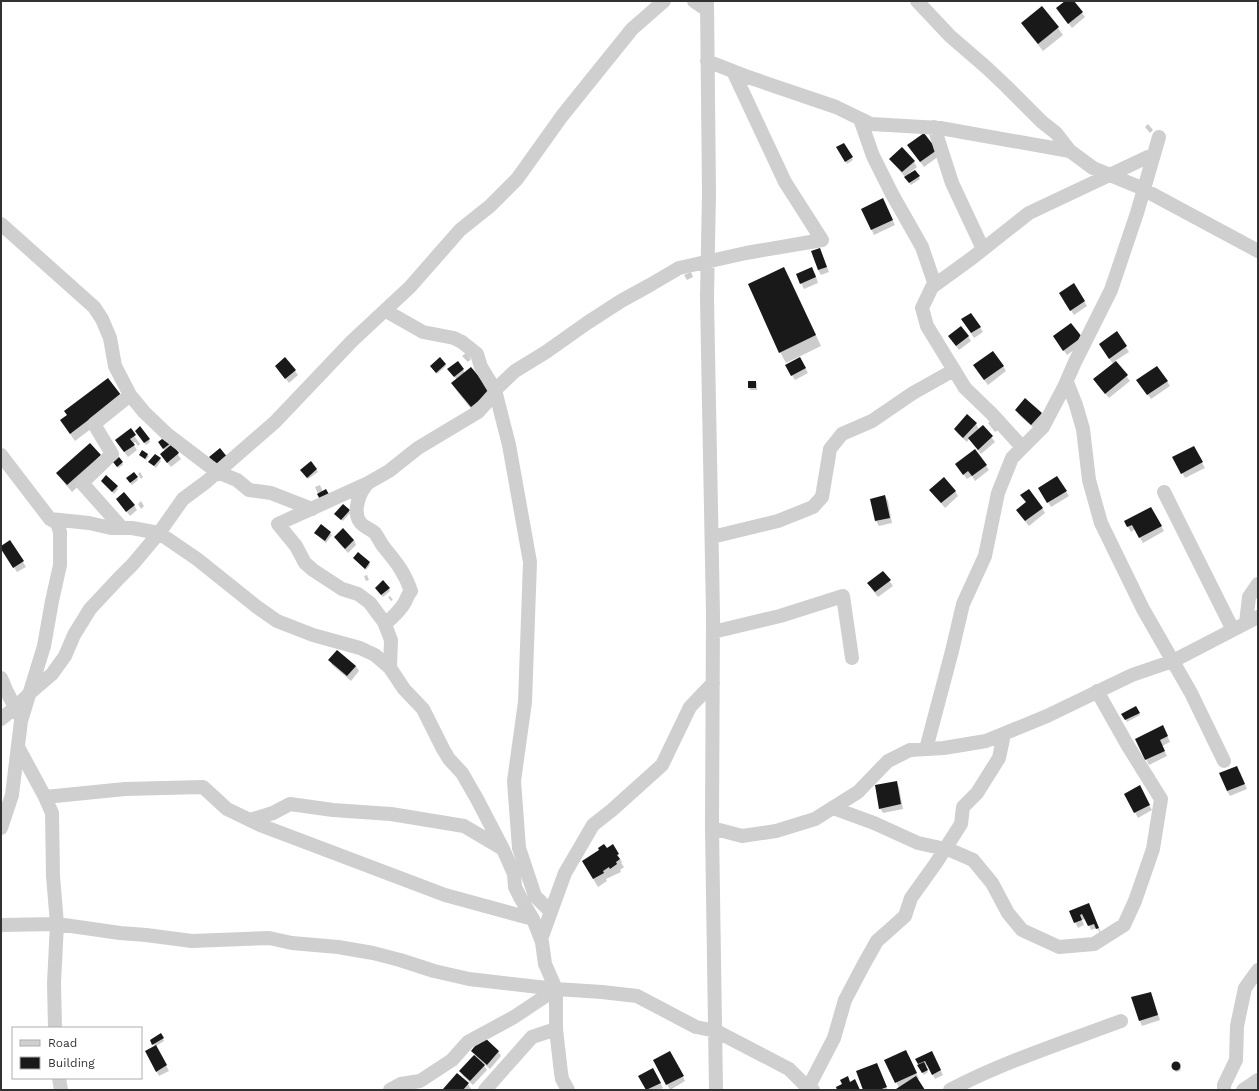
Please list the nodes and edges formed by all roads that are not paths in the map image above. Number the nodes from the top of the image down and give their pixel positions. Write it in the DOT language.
graph roads {
  1 [pos="664,1"];
  2 [pos="694,1"];
  3 [pos="917,1"];
  4 [pos="707,6"];
  5 [pos="707,61"];
  6 [pos="733,71"];
  7 [pos="860,119"];
  8 [pos="934,128"];
  9 [pos="1159,136"];
  10 [pos="1070,151"];
  11 [pos="1154,154"];
  12 [pos="1110,175"];
  13 [pos="1144,190"];
  14 [pos="1,224"];
  15 [pos="983,249"];
  16 [pos="1258,251"];
  17 [pos="708,262"];
  18 [pos="935,285"];
  19 [pos="386,311"];
  20 [pos="954,370"];
  21 [pos="1066,382"];
  22 [pos="495,390"];
  23 [pos="130,395"];
  24 [pos="1022,448"];
  25 [pos="1,455"];
  26 [pos="218,472"];
  27 [pos="368,483"];
  28 [pos="1164,492"];
  29 [pos="312,509"];
  30 [pos="50,519"];
  31 [pos="122,528"];
  32 [pos="159,533"];
  33 [pos="712,537"];
  34 [pos="1258,584"];
  35 [pos="1252,620"];
  36 [pos="385,624"];
  37 [pos="1233,630"];
  38 [pos="713,632"];
  39 [pos="852,658"];
  40 [pos="1173,661"];
  41 [pos="390,668"];
  42 [pos="1,678"];
  43 [pos="713,683"];
  44 [pos="1097,691"];
  45 [pos="31,692"];
  46 [pos="19,714"];
  47 [pos="1,719"];
  48 [pos="1004,734"];
  49 [pos="18,747"];
  50 [pos="926,749"];
  51 [pos="1224,761"];
  52 [pos="45,797"];
  53 [pos="833,808"];
  54 [pos="250,820"];
  55 [pos="1,828"];
  56 [pos="712,828"];
  57 [pos="503,849"];
  58 [pos="945,849"];
  59 [pos="551,912"];
  60 [pos="533,919"];
  61 [pos="57,924"];
  62 [pos="1,925"];
  63 [pos="541,939"];
  64 [pos="1258,970"];
  65 [pos="556,989"];
  66 [pos="1121,1021"];
  67 [pos="55,1027"];
  68 [pos="556,1029"];
  69 [pos="716,1031"];
  70 [pos="59,1079"];
  71 [pos="1258,1080"];
  72 [pos="810,1089"];
  73 [pos="61,1090"];
  74 [pos="390,1090"];
  75 [pos="485,1090"];
  76 [pos="568,1090"];
  77 [pos="716,1090"];
  78 [pos="950,1090"];
  79 [pos="1224,1090"];
  80 [pos="1243,1090"];
  1 -- 19 [label="street"];
  2 -- 4 [label="street"];
  3 -- 10 [label="street"];
  4 -- 5 [label="street"];
  5 -- 6 [label="street"];
  5 -- 17 [label="street"];
  6 -- 7 [label="street"];
  6 -- 17 [label="street"];
  7 -- 8 [label="street"];
  7 -- 18 [label="street"];
  8 -- 10 [label="street"];
  8 -- 15 [label="street"];
  9 -- 11 [label="street"];
  10 -- 12 [label="street"];
  11 -- 12 [label="street"];
  11 -- 13 [label="street"];
  12 -- 13 [label="street"];
  12 -- 15 [label="street"];
  13 -- 16 [label="street"];
  13 -- 21 [label="street"];
  14 -- 23 [label="street"];
  15 -- 18 [label="street"];
  17 -- 22 [label="street"];
  17 -- 33 [label="street"];
  18 -- 20 [label="street"];
  19 -- 22 [label="street"];
  19 -- 26 [label="street"];
  20 -- 24 [label="street"];
  20 -- 33 [label="street"];
  21 -- 24 [label="street"];
  21 -- 40 [label="street"];
  22 -- 27 [label="street"];
  22 -- 59 [label="street"];
  23 -- 26 [label="street"];
  23 -- 31 [label="street"];
  24 -- 50 [label="street"];
  25 -- 30 [label="street"];
  26 -- 29 [label="street"];
  26 -- 32 [label="street"];
  27 -- 29 [label="street"];
  27 -- 36 [label="street"];
  28 -- 37 [label="street"];
  29 -- 36 [label="street"];
  30 -- 31 [label="street"];
  30 -- 45 [label="street"];
  31 -- 32 [label="street"];
  32 -- 41 [label="street"];
  32 -- 45 [label="street"];
  33 -- 38 [label="street"];
  34 -- 35 [label="street"];
  35 -- 37 [label="street"];
  36 -- 41 [label="street"];
  37 -- 40 [label="street"];
  38 -- 39 [label="street"];
  38 -- 43 [label="street"];
  40 -- 44 [label="street"];
  40 -- 51 [label="street"];
  41 -- 57 [label="street"];
  42 -- 46 [label="street"];
  43 -- 56 [label="street"];
  43 -- 59 [label="street"];
  44 -- 48 [label="street"];
  44 -- 58 [label="street"];
  45 -- 46 [label="street"];
  46 -- 47 [label="street"];
  46 -- 49 [label="street"];
  48 -- 50 [label="street"];
  48 -- 58 [label="street"];
  49 -- 52 [label="street"];
  49 -- 55 [label="street"];
  50 -- 53 [label="street"];
  52 -- 54 [label="street"];
  52 -- 61 [label="street"];
  53 -- 56 [label="street"];
  53 -- 58 [label="street"];
  54 -- 57 [label="street"];
  54 -- 60 [label="street"];
  56 -- 69 [label="street"];
  57 -- 60 [label="street"];
  58 -- 72 [label="street"];
  59 -- 63 [label="street"];
  60 -- 63 [label="street"];
  61 -- 62 [label="street"];
  61 -- 65 [label="street"];
  61 -- 67 [label="street"];
  63 -- 65 [label="street"];
  64 -- 79 [label="street"];
  65 -- 68 [label="street"];
  65 -- 69 [label="street"];
  65 -- 74 [label="street"];
  66 -- 78 [label="street"];
  68 -- 75 [label="street"];
  68 -- 76 [label="street"];
  69 -- 72 [label="street"];
  69 -- 77 [label="street"];
  70 -- 73 [label="street"];
  71 -- 80 [label="street"];
}
